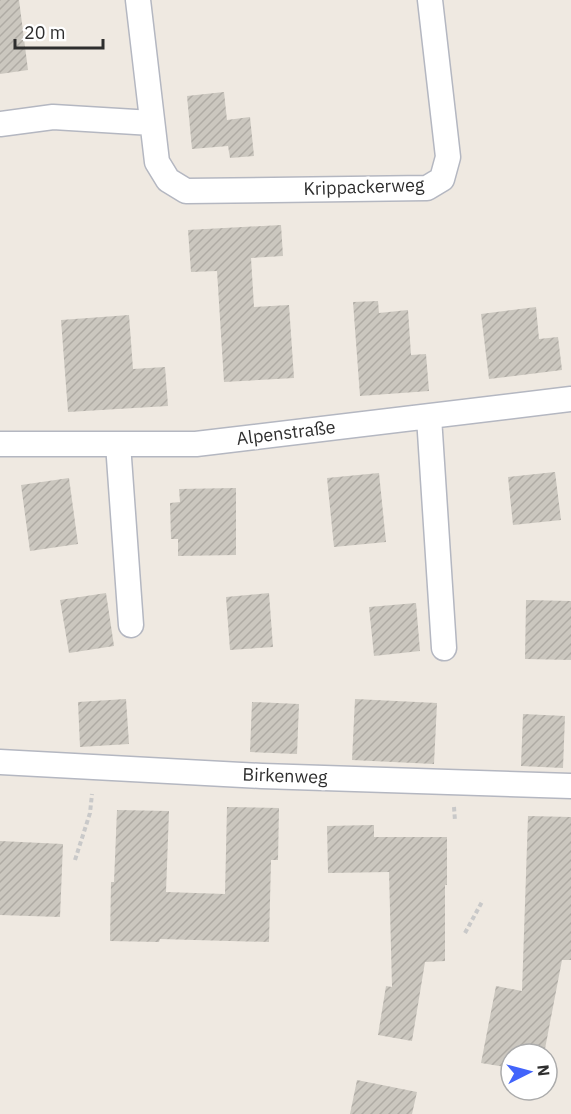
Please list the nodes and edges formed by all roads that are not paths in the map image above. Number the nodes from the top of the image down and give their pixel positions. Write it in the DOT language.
graph roads {
  1 [pos="138,0"];
  2 [pos="430,0"];
  3 [pos="152,123"];
  4 [pos="0,124"];
  5 [pos="571,399"];
  6 [pos="429,417"];
  7 [pos="0,444"];
  8 [pos="118,444"];
  9 [pos="130,625"];
  10 [pos="444,648"];
  11 [pos="0,762"];
  12 [pos="571,786"];
  1 -- 3 [label="street, Krippackerweg"];
  2 -- 3 [label="street, Krippackerweg"];
  3 -- 4 [label="street"];
  5 -- 6 [label="street, Alpenstraße"];
  6 -- 8 [label="street, Alpenstraße"];
  6 -- 10 [label="street"];
  7 -- 8 [label="street, Alpenstraße"];
  8 -- 9 [label="street"];
  11 -- 12 [label="street, Birkenweg"];
}
